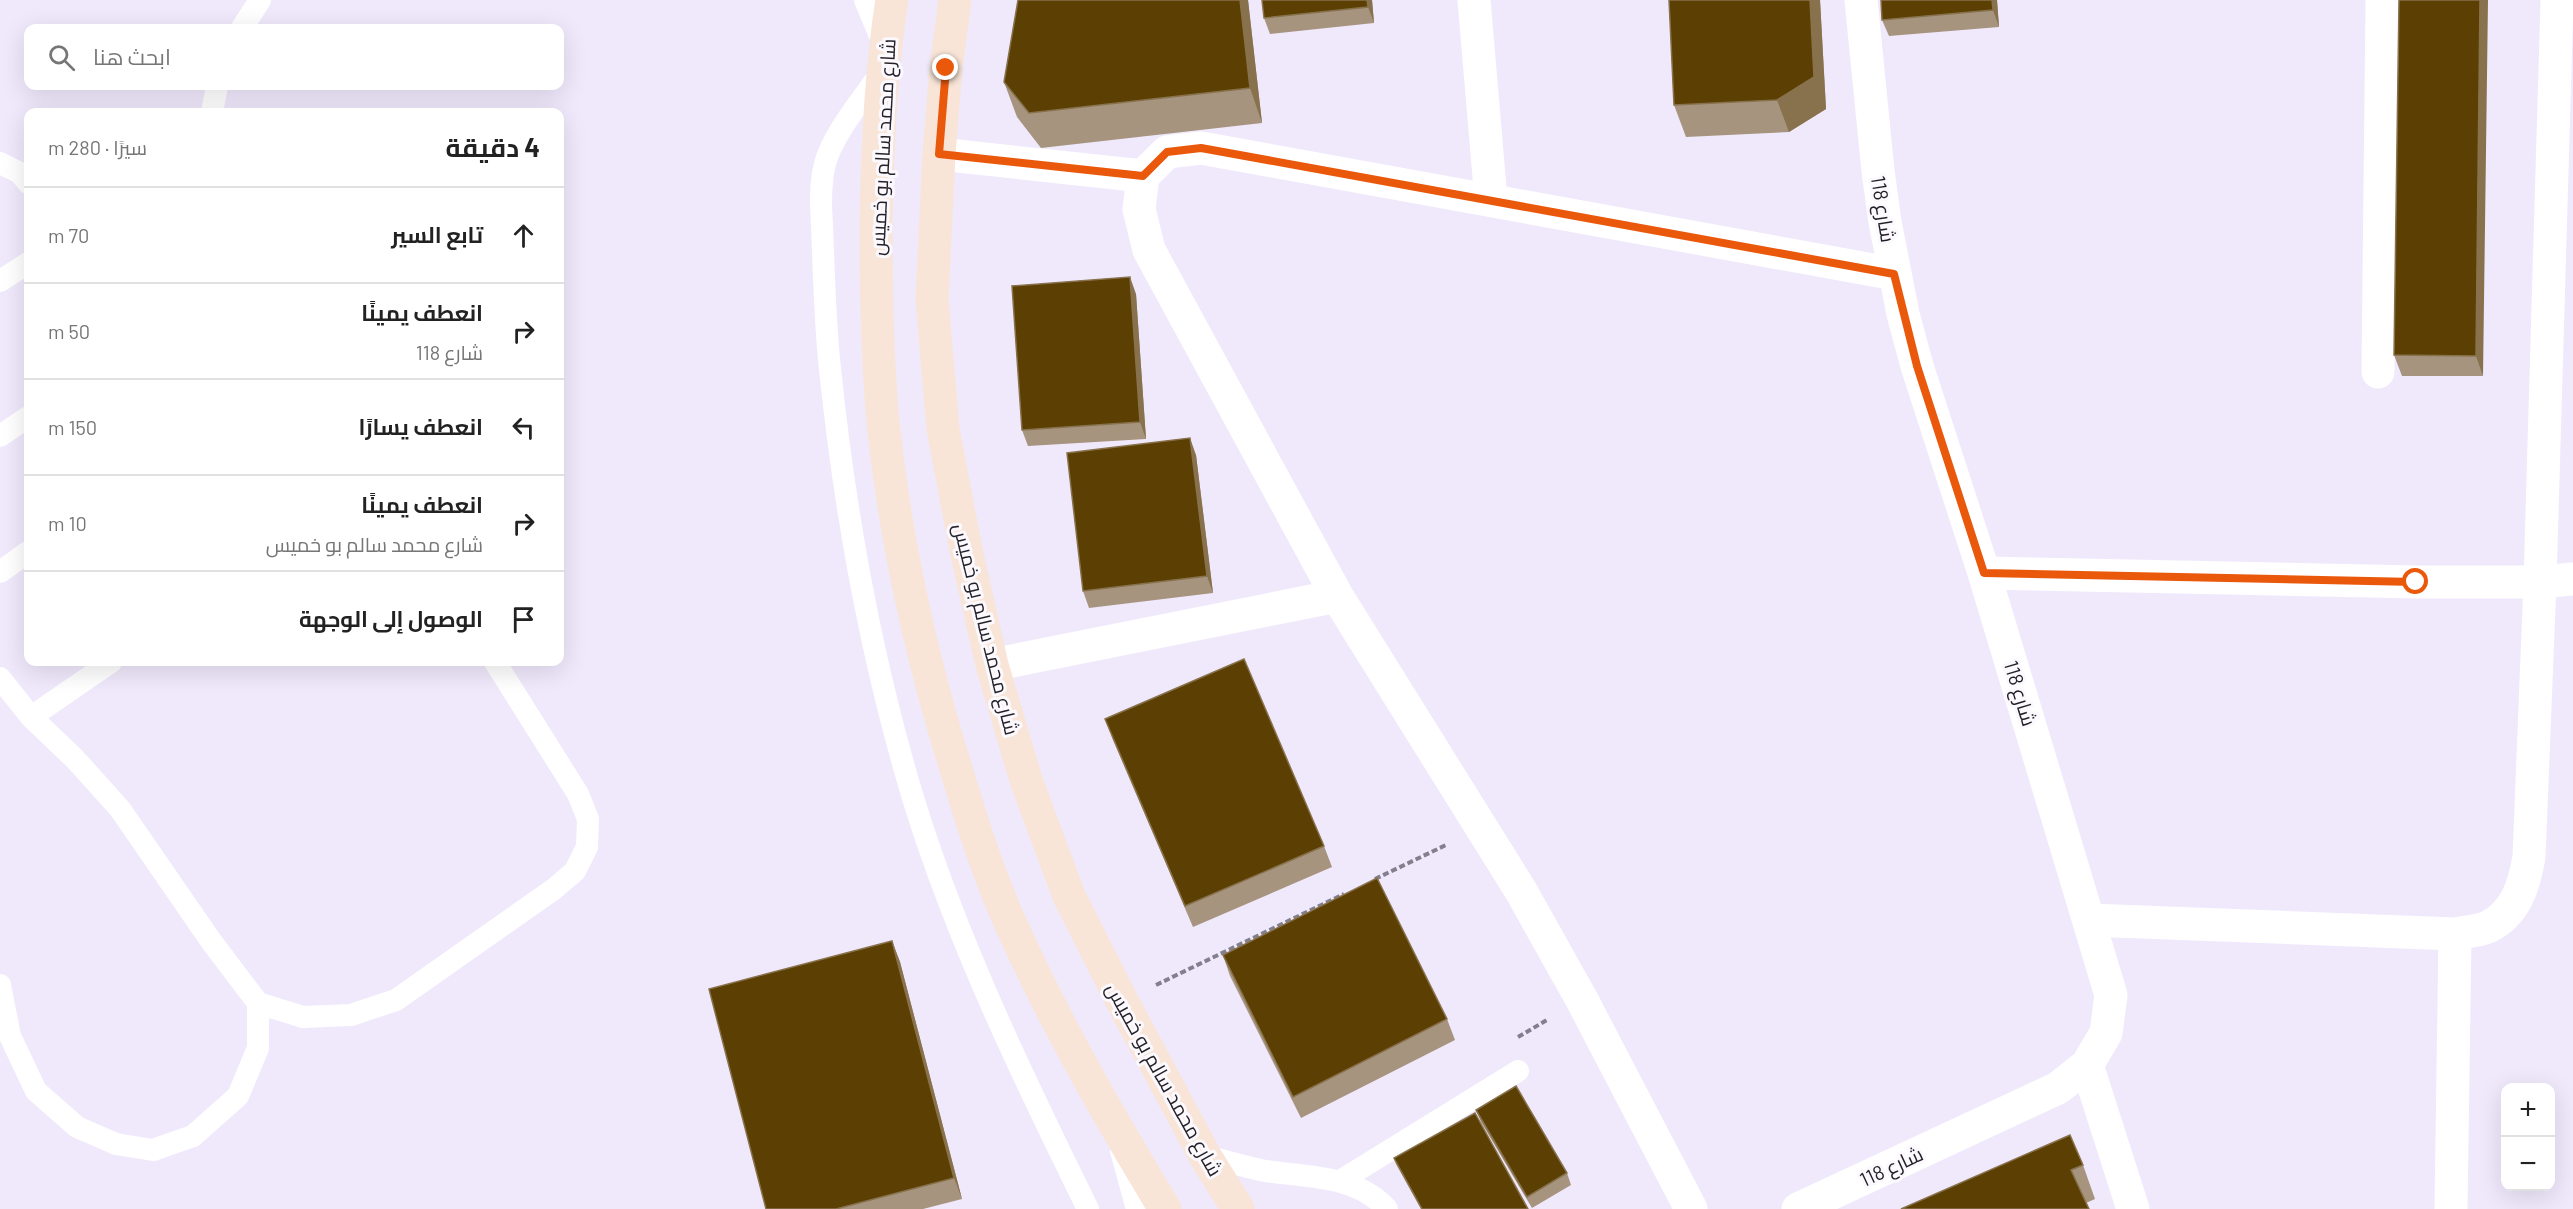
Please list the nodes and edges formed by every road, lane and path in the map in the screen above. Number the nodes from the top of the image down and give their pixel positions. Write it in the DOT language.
graph roads {
  1 [pos="260,0"];
  2 [pos="865,0"];
  3 [pos="892,0"];
  4 [pos="955,0"];
  5 [pos="1474,0"];
  6 [pos="1861,0"];
  7 [pos="2382,0"];
  8 [pos="2557,0"];
  9 [pos="245,24"];
  10 [pos="884,58"];
  11 [pos="216,90"];
  12 [pos="213,108"];
  13 [pos="939,154"];
  14 [pos="0,163"];
  15 [pos="1143,176"];
  16 [pos="24,178"];
  17 [pos="1491,200"];
  18 [pos="24,266"];
  19 [pos="1894,274"];
  20 [pos="0,281"];
  21 [pos="2378,372"];
  22 [pos="24,420"];
  23 [pos="0,436"];
  24 [pos="24,555"];
  25 [pos="0,572"];
  26 [pos="1984,573"];
  27 [pos="2573,579"];
  28 [pos="2540,582"];
  29 [pos="1337,596"];
  30 [pos="992,665"];
  31 [pos="105,666"];
  32 [pos="498,666"];
  33 [pos="0,678"];
  34 [pos="31,717"];
  35 [pos="1482,828"];
  36 [pos="1366,884"];
  37 [pos="1344,894"];
  38 [pos="2089,920"];
  39 [pos="2455,934"];
  40 [pos="0,985"];
  41 [pos="1122,1001"];
  42 [pos="258,1003"];
  43 [pos="2087,1065"];
  44 [pos="1518,1071"];
  45 [pos="1115,1126"];
  46 [pos="1205,1156"];
  47 [pos="1340,1181"];
  48 [pos="1088,1209"];
  49 [pos="1137,1209"];
  50 [pos="1165,1209"];
  51 [pos="1238,1209"];
  52 [pos="1388,1209"];
  53 [pos="1691,1209"];
  54 [pos="1798,1209"];
  55 [pos="2133,1209"];
  56 [pos="2451,1209"];
  1 -- 9 [label="lane"];
  2 -- 10 [label="lane"];
  3 -- 10 [label="main road, شارع محمد سالم بو خميس"];
  4 -- 13 [label="main road, شارع محمد سالم بو خميس"];
  5 -- 17 [label="street"];
  6 -- 19 [label="street, شارع 118"];
  7 -- 21 [label="street"];
  8 -- 28 [label="street"];
  10 -- 45 [label="main road, شارع محمد سالم بو خميس"];
  10 -- 48 [label="lane"];
  11 -- 12 [label="lane"];
  13 -- 15 [label="street"];
  13 -- 30 [label="main road, شارع محمد سالم بو خميس"];
  14 -- 16 [label="lane"];
  15 -- 17 [label="street"];
  15 -- 29 [label="street"];
  17 -- 19 [label="street"];
  18 -- 20 [label="lane"];
  19 -- 26 [label="street, شارع 118"];
  22 -- 23 [label="lane"];
  24 -- 25 [label="lane"];
  26 -- 28 [label="street"];
  26 -- 38 [label="street, شارع 118"];
  27 -- 28 [label="street"];
  28 -- 39 [label="street"];
  29 -- 30 [label="street"];
  29 -- 35 [label="street"];
  30 -- 41 [label="main road, شارع محمد سالم بو خميس"];
  31 -- 34 [label="lane"];
  32 -- 42 [label="lane"];
  33 -- 34 [label="lane"];
  34 -- 42 [label="lane"];
  35 -- 36 [label="path"];
  35 -- 53 [label="street"];
  37 -- 41 [label="path"];
  38 -- 39 [label="street"];
  38 -- 43 [label="street, شارع 118"];
  39 -- 56 [label="street"];
  40 -- 42 [label="lane"];
  41 -- 46 [label="main road, شارع محمد سالم بو خميس"];
  43 -- 54 [label="street, شارع 118"];
  43 -- 55 [label="street"];
  44 -- 47 [label="lane"];
  45 -- 49 [label="lane"];
  45 -- 50 [label="main road, شارع محمد سالم بو خميس"];
  46 -- 47 [label="lane"];
  46 -- 51 [label="main road, شارع محمد سالم بو خميس"];
  47 -- 52 [label="lane"];
}
